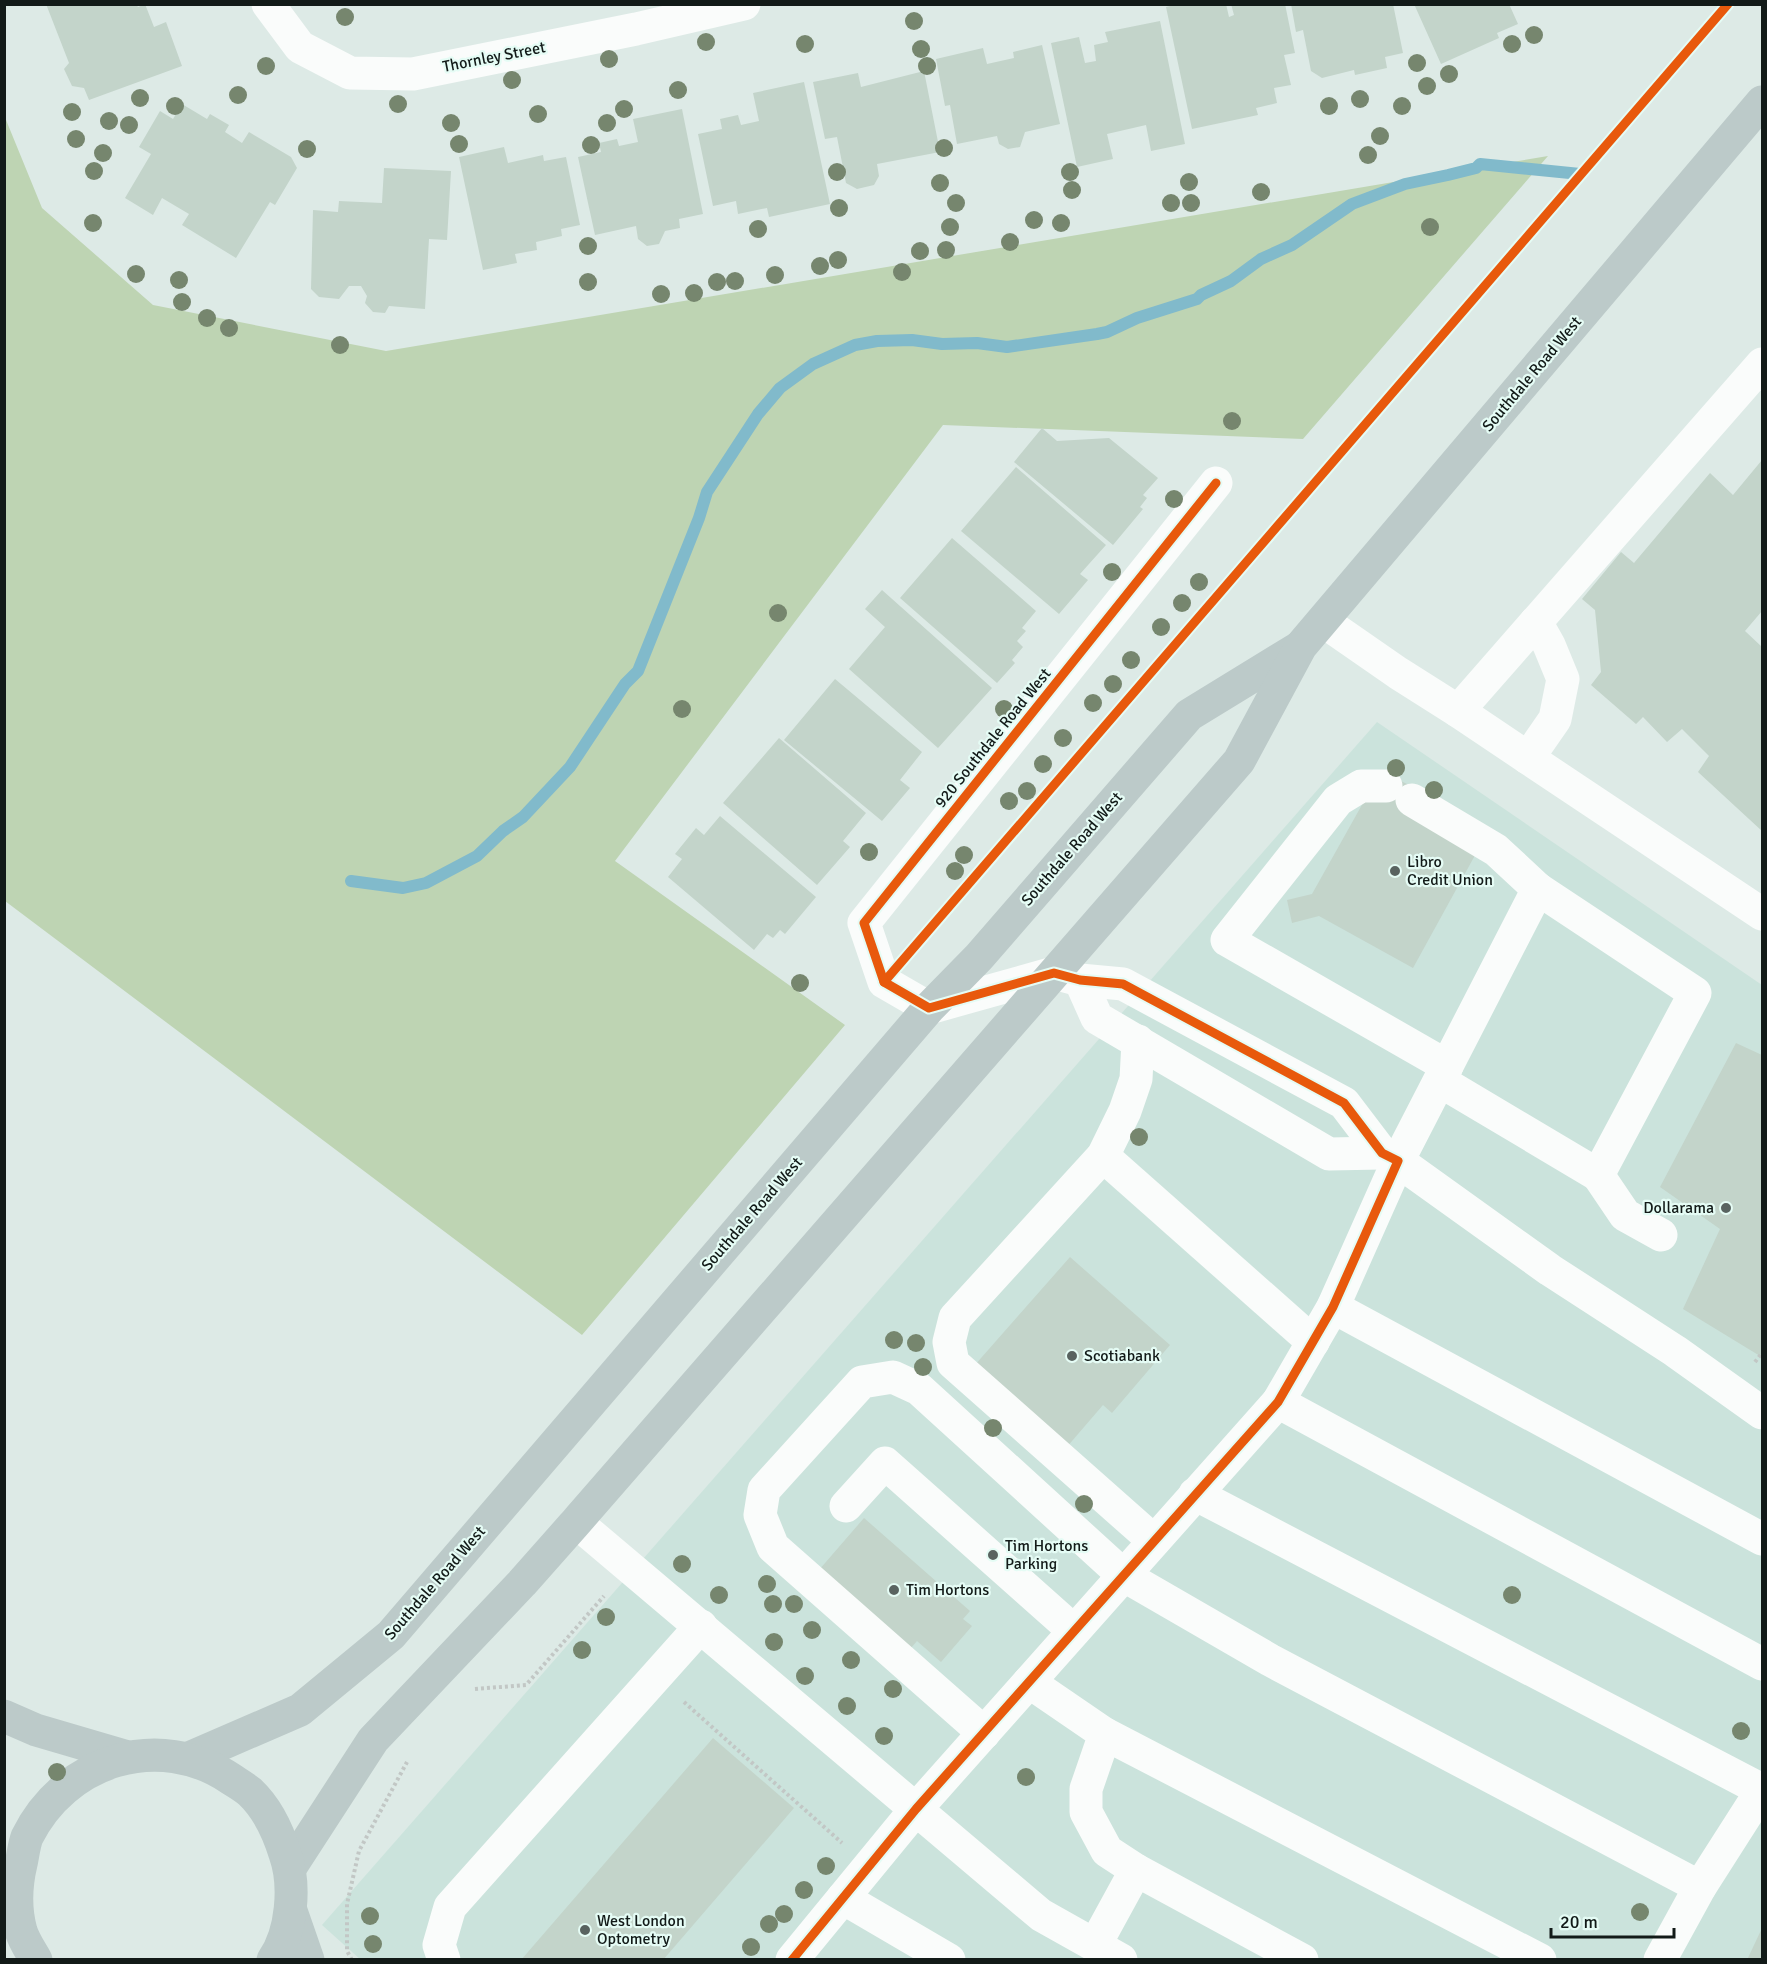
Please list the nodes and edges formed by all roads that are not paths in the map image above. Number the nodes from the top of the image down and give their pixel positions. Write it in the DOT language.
graph roads {
  1 [pos="268,4"];
  2 [pos="744,4"];
  3 [pos="1762,102"];
  4 [pos="1762,365"];
  5 [pos="1216,483"];
  6 [pos="1323,621"];
  7 [pos="1536,622"];
  8 [pos="1301,646"];
  9 [pos="1458,711"];
  10 [pos="1528,758"];
  11 [pos="1538,889"];
  12 [pos="1762,914"];
  13 [pos="1067,976"];
  14 [pos="928,1008"];
  15 [pos="1138,1041"];
  16 [pos="1443,1073"];
  17 [pos="1103,1156"];
  18 [pos="1390,1157"];
  19 [pos="1598,1175"];
  20 [pos="1661,1235"];
  21 [pos="1333,1307"];
  22 [pos="1313,1342"];
  23 [pos="1278,1402"];
  24 [pos="1762,1413"];
  25 [pos="1195,1494"];
  26 [pos="846,1506"];
  27 [pos="576,1522"];
  28 [pos="1762,1539"];
  29 [pos="1154,1541"];
  30 [pos="1124,1575"];
  31 [pos="701,1626"];
  32 [pos="1074,1631"];
  33 [pos="1762,1664"];
  34 [pos="1029,1682"];
  35 [pos="4,1716"];
  36 [pos="984,1733"];
  37 [pos="1105,1734"];
  38 [pos="128,1757"];
  39 [pos="187,1759"];
  40 [pos="1762,1790"];
  41 [pos="916,1809"];
  42 [pos="290,1868"];
  43 [pos="1136,1870"];
  44 [pos="10,1874"];
  45 [pos="1700,1887"];
  46 [pos="843,1898"];
  47 [pos="291,1911"];
  48 [pos="1108,1952"];
  49 [pos="28,1953"];
  50 [pos="273,1959"];
  51 [pos="309,1959"];
  52 [pos="444,1959"];
  53 [pos="792,1959"];
  54 [pos="949,1959"];
  55 [pos="1302,1959"];
  56 [pos="1540,1959"];
  57 [pos="1660,1959"];
  1 -- 2 [label="street, Thornley Street"];
  3 -- 6 [label="main road, Southdale Road West"];
  4 -- 7 [label="street"];
  5 -- 14 [label="street, 920 Southdale Road West"];
  6 -- 8 [label="main road, Southdale Road West"];
  6 -- 9 [label="street"];
  7 -- 9 [label="street"];
  7 -- 10 [label="street"];
  8 -- 13 [label="main road, Southdale Road West"];
  8 -- 14 [label="main road, Southdale Road West"];
  9 -- 10 [label="street"];
  10 -- 12 [label="street"];
  11 -- 16 [label="street"];
  11 -- 16 [label="street"];
  11 -- 19 [label="street"];
  13 -- 14 [label="street"];
  13 -- 15 [label="street"];
  13 -- 18 [label="street"];
  13 -- 27 [label="main road, Southdale Road West"];
  14 -- 39 [label="main road, Southdale Road West"];
  15 -- 17 [label="street"];
  15 -- 18 [label="street"];
  16 -- 18 [label="street"];
  16 -- 19 [label="street"];
  17 -- 22 [label="street"];
  17 -- 29 [label="street"];
  18 -- 21 [label="street"];
  18 -- 24 [label="street"];
  19 -- 20 [label="street"];
  21 -- 22 [label="street"];
  21 -- 28 [label="street"];
  22 -- 23 [label="street"];
  23 -- 25 [label="street"];
  23 -- 33 [label="street"];
  25 -- 29 [label="street"];
  25 -- 40 [label="street"];
  26 -- 32 [label="street"];
  27 -- 31 [label="street"];
  27 -- 42 [label="main road, Southdale Road West"];
  29 -- 30 [label="street"];
  30 -- 32 [label="street"];
  30 -- 36 [label="street"];
  30 -- 45 [label="street"];
  31 -- 41 [label="street"];
  31 -- 52 [label="street"];
  32 -- 34 [label="street"];
  34 -- 36 [label="street"];
  34 -- 37 [label="street"];
  35 -- 38 [label="main road"];
  36 -- 41 [label="street"];
  37 -- 43 [label="street"];
  37 -- 56 [label="street"];
  38 -- 39 [label="main road"];
  38 -- 44 [label="main road"];
  39 -- 42 [label="main road"];
  40 -- 45 [label="street"];
  41 -- 46 [label="street"];
  41 -- 48 [label="street"];
  42 -- 47 [label="main road"];
  43 -- 48 [label="street"];
  43 -- 55 [label="street"];
  44 -- 49 [label="main road"];
  45 -- 57 [label="street"];
  46 -- 53 [label="street"];
  46 -- 54 [label="street"];
  47 -- 50 [label="main road"];
  47 -- 51 [label="main road"];
}
